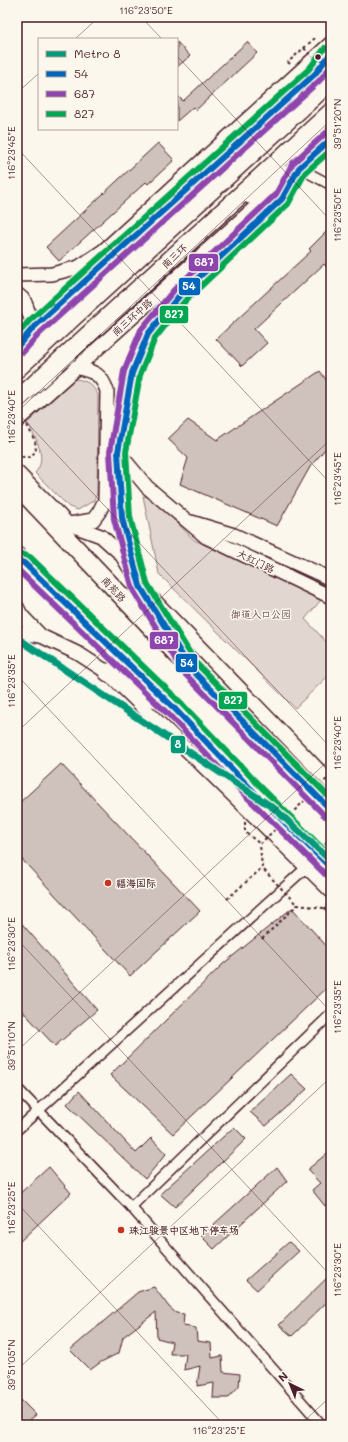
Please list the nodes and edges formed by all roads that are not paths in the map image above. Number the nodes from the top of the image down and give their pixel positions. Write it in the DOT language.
graph roads {
  1 [pos="331,43"];
  2 [pos="331,53"];
  3 [pos="323,76"];
  4 [pos="331,81"];
  5 [pos="331,112"];
  6 [pos="331,139"];
  7 [pos="247,159"];
  8 [pos="299,168"];
  9 [pos="331,185"];
  10 [pos="225,209"];
  11 [pos="17,275"];
  12 [pos="17,294"];
  13 [pos="34,327"];
  14 [pos="17,347"];
  15 [pos="76,367"];
  16 [pos="17,369"];
  17 [pos="17,400"];
  18 [pos="22,422"];
  19 [pos="118,452"];
  20 [pos="17,472"];
  21 [pos="17,486"];
  22 [pos="184,519"];
  23 [pos="68,524"];
  24 [pos="19,560"];
  25 [pos="331,579"];
  26 [pos="140,586"];
  27 [pos="331,597"];
  28 [pos="17,607"];
  29 [pos="17,632"];
  30 [pos="41,636"];
  31 [pos="190,668"];
  32 [pos="107,672"];
  33 [pos="175,709"];
  34 [pos="331,783"];
  35 [pos="331,810"];
  36 [pos="318,856"];
  37 [pos="331,868"];
  38 [pos="331,891"];
  39 [pos="331,1014"];
  40 [pos="17,1088"];
  41 [pos="38,1111"];
  42 [pos="17,1130"];
  43 [pos="131,1207"];
  44 [pos="322,1425"];
  1 -- 11 [label="street"];
  2 -- 3 [label="street"];
  3 -- 7 [label="highway"];
  3 -- 13 [label="street"];
  4 -- 7 [label="highway"];
  5 -- 10 [label="highway, 南三环"];
  6 -- 8 [label="street, 南三环中路"];
  7 -- 16 [label="highway"];
  8 -- 9 [label="street"];
  8 -- 10 [label="highway"];
  8 -- 15 [label="street, 南三环中路"];
  8 -- 19 [label="street"];
  10 -- 17 [label="highway, 南三环"];
  12 -- 13 [label="street"];
  13 -- 14 [label="street"];
  15 -- 18 [label="street, 南三环中路"];
  15 -- 23 [label="street"];
  19 -- 22 [label="street, 大红门路"];
  19 -- 26 [label="street"];
  20 -- 23 [label="street"];
  21 -- 31 [label="highway, 南苑路"];
  22 -- 25 [label="street, 大红门路"];
  22 -- 27 [label="street, 大红门路"];
  23 -- 26 [label="street"];
  24 -- 33 [label="highway"];
  26 -- 31 [label="highway"];
  26 -- 34 [label="street"];
  28 -- 30 [label="street"];
  29 -- 30 [label="street"];
  30 -- 32 [label="street"];
  31 -- 35 [label="highway, 南苑路"];
  32 -- 33 [label="highway"];
  32 -- 36 [label="street"];
  33 -- 36 [label="highway"];
  36 -- 37 [label="highway"];
  36 -- 38 [label="street"];
  36 -- 41 [label="street"];
  39 -- 43 [label="street"];
  40 -- 41 [label="street"];
  41 -- 42 [label="street"];
  41 -- 43 [label="street"];
  43 -- 44 [label="street"];
}
